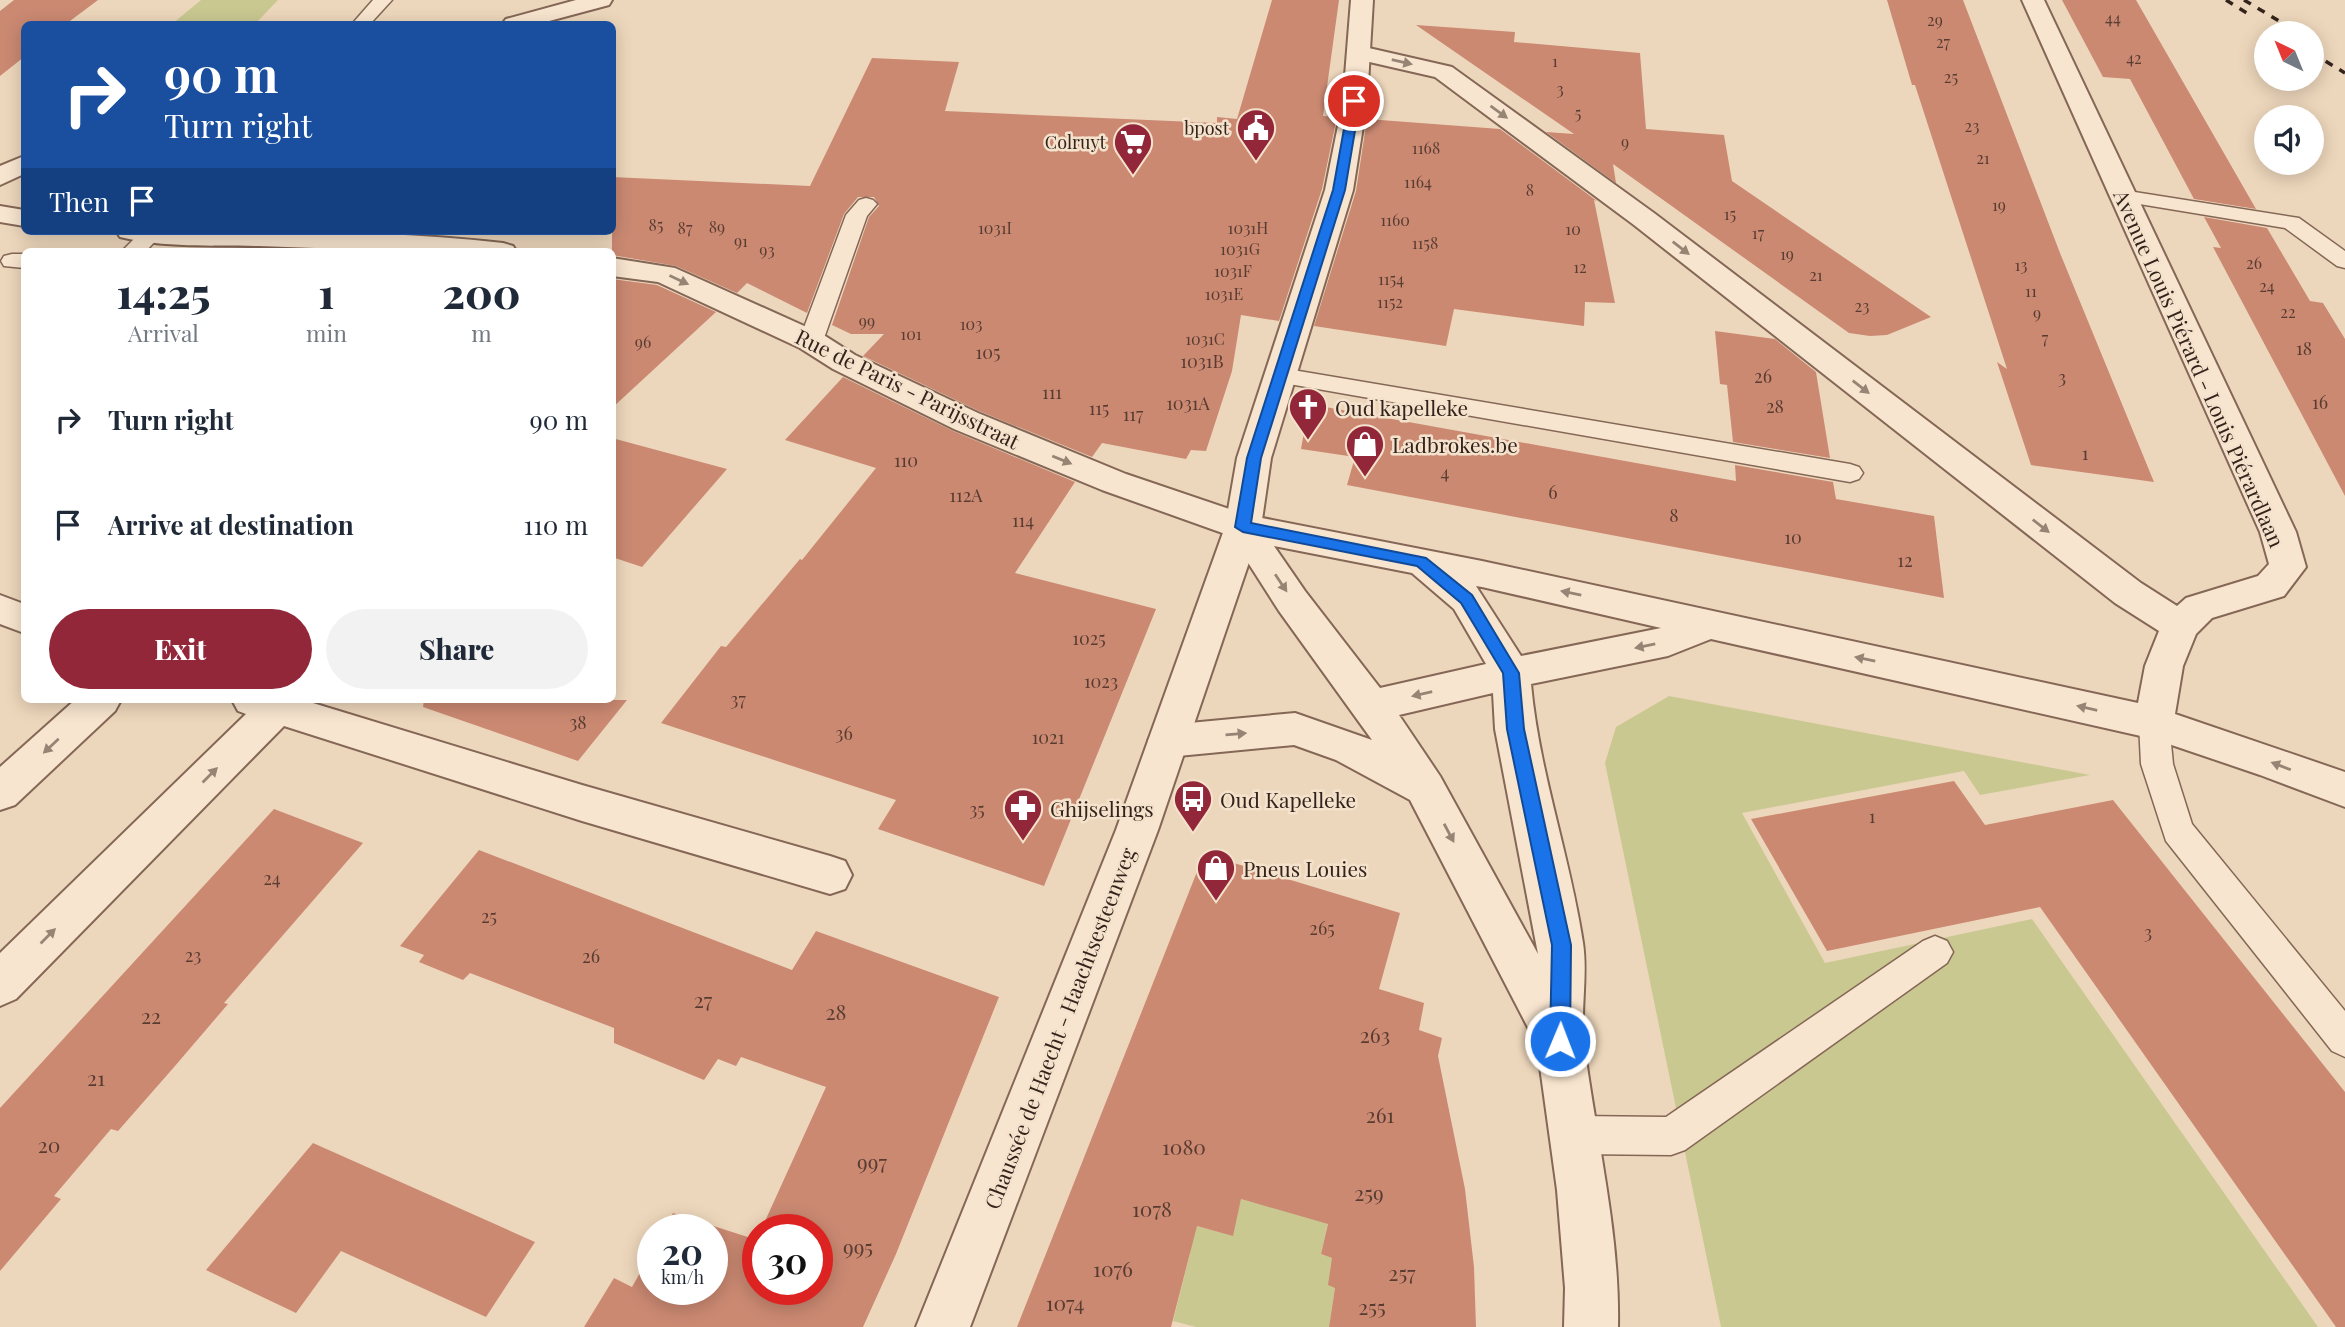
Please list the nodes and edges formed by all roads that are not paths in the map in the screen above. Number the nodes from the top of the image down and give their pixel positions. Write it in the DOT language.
graph roads {
  1 [pos="383,0"];
  2 [pos="601,0"];
  3 [pos="1362,0"];
  4 [pos="2033,0"];
  5 [pos="364,21"];
  6 [pos="525,21"];
  7 [pos="1360,53"];
  8 [pos="21,166"];
  9 [pos="0,177"];
  10 [pos="2122,196"];
  11 [pos="866,204"];
  12 [pos="0,214"];
  13 [pos="21,218"];
  14 [pos="138,239"];
  15 [pos="453,248"];
  16 [pos="2345,261"];
  17 [pos="616,268"];
  18 [pos="811,341"];
  19 [pos="1282,376"];
  20 [pos="1850,473"];
  21 [pos="1243,527"];
  22 [pos="1421,562"];
  23 [pos="0,610"];
  24 [pos="21,618"];
  25 [pos="1709,624"];
  26 [pos="2180,626"];
  27 [pos="1511,673"];
  28 [pos="98,703"];
  29 [pos="264,704"];
  30 [pos="1371,706"];
  31 [pos="2154,723"];
  32 [pos="1168,741"];
  33 [pos="1425,788"];
  34 [pos="2345,790"];
  35 [pos="0,793"];
  36 [pos="830,874"];
  37 [pos="1934,952"];
  38 [pos="0,984"];
  39 [pos="2345,1038"];
  40 [pos="1560,1041"];
  41 [pos="1577,1135"];
  42 [pos="943,1327"];
  43 [pos="1591,1327"];
  1 -- 5 [label="lane"];
  2 -- 6 [label="street"];
  3 -- 7 [label="street, Chaussée de Haecht - Haachtsesteenweg"];
  4 -- 10 [label="street, Avenue Louis Piérard - Louis Piérardlaan"];
  7 -- 19 [label="street, Chaussée de Haecht - Haachtsesteenweg"];
  7 -- 26 [label="street, one-way"];
  8 -- 9 [label="street"];
  10 -- 16 [label="lane"];
  10 -- 26 [label="street, Avenue Louis Piérard - Louis Piérardlaan"];
  11 -- 18 [label="lane"];
  12 -- 13 [label="street"];
  14 -- 15 [label="street"];
  17 -- 18 [label="street, Rue de Paris - Parijsstraat, one-way"];
  18 -- 21 [label="street, Rue de Paris - Parijsstraat, one-way"];
  19 -- 20 [label="lane"];
  19 -- 21 [label="street, Chaussée de Haecht - Haachtsesteenweg"];
  21 -- 22 [label="street, Rue de Paris - Parijsstraat"];
  21 -- 30 [label="street, one-way"];
  21 -- 32 [label="street, Chaussée de Haecht - Haachtsesteenweg"];
  25 -- 22 [label="street, Rue de Paris - Parijsstraat, one-way"];
  22 -- 27 [label="street"];
  23 -- 24 [label="street"];
  25 -- 27 [label="street, one-way"];
  31 -- 25 [label="street, Rue de Paris - Parijsstraat, one-way"];
  26 -- 31 [label="street"];
  27 -- 30 [label="street, one-way"];
  27 -- 40 [label="street"];
  28 -- 35 [label="street, one-way"];
  29 -- 36 [label="street"];
  38 -- 29 [label="street, one-way"];
  30 -- 33 [label="street"];
  34 -- 31 [label="street, Rue de Paris - Parijsstraat, one-way"];
  31 -- 39 [label="lane"];
  32 -- 33 [label="street, one-way"];
  32 -- 42 [label="street, Chaussée de Haecht - Haachtsesteenweg"];
  33 -- 40 [label="street, one-way"];
  37 -- 41 [label="lane"];
  40 -- 41 [label="street"];
  41 -- 43 [label="street"];
}
